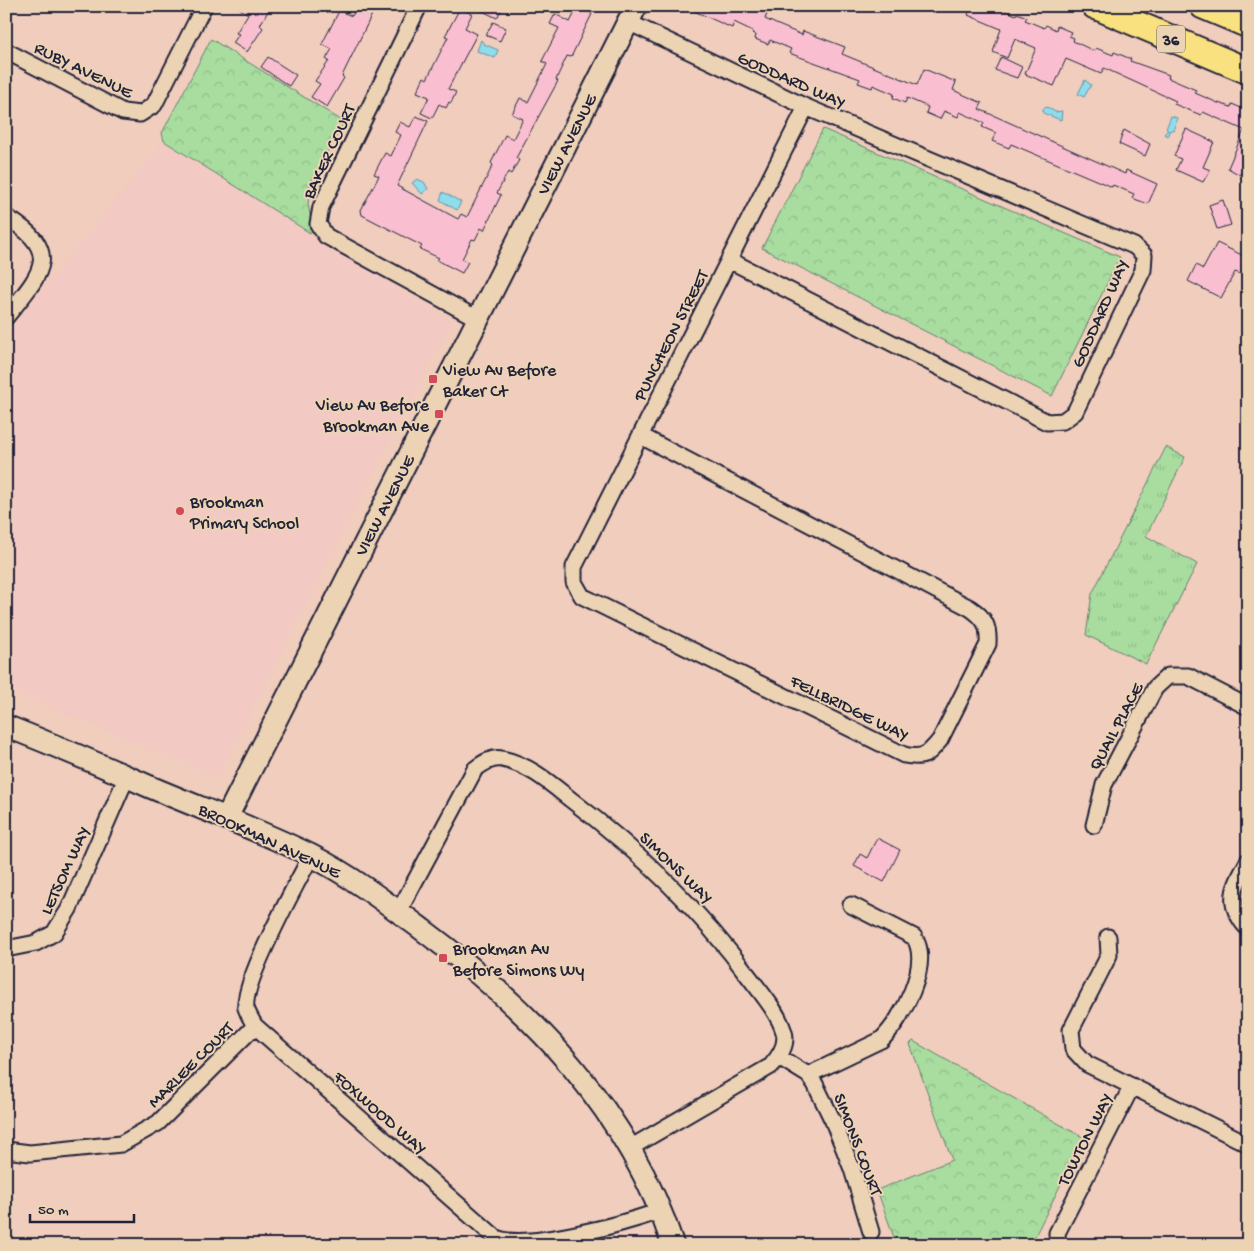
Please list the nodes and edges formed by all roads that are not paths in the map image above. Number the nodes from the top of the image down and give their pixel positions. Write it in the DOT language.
graph roads {
  1 [pos="204,6"];
  2 [pos="419,6"];
  3 [pos="1095,6"];
  4 [pos="1203,6"];
  5 [pos="632,14"];
  6 [pos="1248,25"];
  7 [pos="6,51"];
  8 [pos="1248,71"];
  9 [pos="806,107"];
  10 [pos="6,216"];
  11 [pos="729,260"];
  12 [pos="6,317"];
  13 [pos="478,319"];
  14 [pos="640,436"];
  15 [pos="574,582"];
  16 [pos="1248,707"];
  17 [pos="6,726"];
  18 [pos="127,776"];
  19 [pos="227,817"];
  20 [pos="1094,825"];
  21 [pos="311,856"];
  22 [pos="1248,861"];
  23 [pos="851,905"];
  24 [pos="399,912"];
  25 [pos="1248,928"];
  26 [pos="1108,937"];
  27 [pos="6,949"];
  28 [pos="255,1026"];
  29 [pos="779,1057"];
  30 [pos="808,1075"];
  31 [pos="1132,1086"];
  32 [pos="1248,1144"];
  33 [pos="630,1148"];
  34 [pos="6,1150"];
  35 [pos="660,1211"];
  36 [pos="870,1232"];
  37 [pos="673,1245"];
  38 [pos="1058,1245"];
  1 -- 7 [label="street, RUBY AVENUE"];
  2 -- 13 [label="street, BAKER COURT"];
  3 -- 8 [label="main road, 36"];
  4 -- 6 [label="main road"];
  5 -- 9 [label="street, GODDARD WAY"];
  5 -- 13 [label="street, VIEW AVENUE"];
  9 -- 11 [label="street, PUNCHEON STREET"];
  9 -- 11 [label="street, GODDARD WAY"];
  10 -- 12 [label="street"];
  11 -- 14 [label="street, PUNCHEON STREET"];
  13 -- 19 [label="street, VIEW AVENUE"];
  14 -- 15 [label="street, PUNCHEON STREET"];
  14 -- 15 [label="street, FELLBRIDGE WAY"];
  16 -- 20 [label="street, QUAIL PLACE"];
  17 -- 18 [label="street, BROOKMAN AVENUE"];
  18 -- 19 [label="street, BROOKMAN AVENUE"];
  18 -- 27 [label="street, LETSOM WAY"];
  19 -- 21 [label="street, BROOKMAN AVENUE"];
  21 -- 24 [label="street, BROOKMAN AVENUE"];
  21 -- 28 [label="street, FOXWOOD WAY"];
  22 -- 25 [label="street"];
  23 -- 30 [label="street"];
  24 -- 29 [label="street, SIMONS WAY"];
  24 -- 33 [label="street, BROOKMAN AVENUE"];
  26 -- 31 [label="street"];
  28 -- 34 [label="street, MARLEE COURT"];
  28 -- 35 [label="street, FOXWOOD WAY"];
  29 -- 30 [label="street, SIMONS COURT"];
  29 -- 33 [label="street"];
  30 -- 36 [label="street, SIMONS COURT"];
  31 -- 32 [label="street, TOWTON WAY"];
  31 -- 38 [label="street, TOWTON WAY"];
  33 -- 35 [label="street, BROOKMAN AVENUE"];
  35 -- 37 [label="street, BROOKMAN AVENUE"];
}
